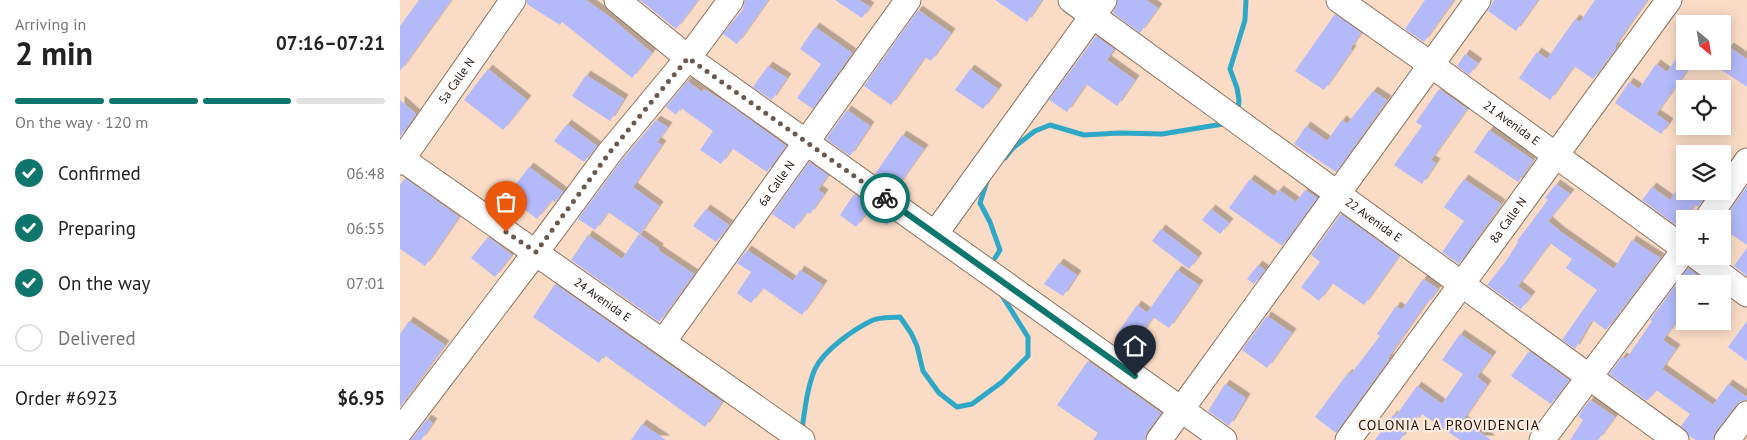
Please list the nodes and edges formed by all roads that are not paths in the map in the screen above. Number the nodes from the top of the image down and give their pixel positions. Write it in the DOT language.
graph roads {
  1 [pos="513,0"];
  2 [pos="616,0"];
  3 [pos="730,0"];
  4 [pos="908,0"];
  5 [pos="1071,0"];
  6 [pos="1339,0"];
  7 [pos="1478,0"];
  8 [pos="1669,0"];
  9 [pos="1098,8"];
  10 [pos="688,58"];
  11 [pos="1430,64"];
  12 [pos="807,142"];
  13 [pos="1556,155"];
  14 [pos="401,160"];
  15 [pos="1747,161"];
  16 [pos="1338,194"];
  17 [pos="1712,210"];
  18 [pos="935,234"];
  19 [pos="1676,242"];
  20 [pos="536,252"];
  21 [pos="1676,261"];
  22 [pos="1708,265"];
  23 [pos="1461,284"];
  24 [pos="1747,294"];
  25 [pos="663,342"];
  26 [pos="1590,377"];
  27 [pos="1181,409"];
  28 [pos="1747,414"];
  29 [pos="400,431"];
  30 [pos="802,440"];
  31 [pos="1159,440"];
  32 [pos="1224,440"];
  33 [pos="1348,440"];
  34 [pos="1542,440"];
  35 [pos="1676,440"];
  36 [pos="1727,440"];
  1 -- 14 [label="street, 5a Calle N"];
  2 -- 10 [label="street"];
  3 -- 10 [label="street"];
  4 -- 12 [label="street, 6a Calle N"];
  5 -- 9 [label="street, 22 Avenida E"];
  6 -- 11 [label="street, 21 Avenida E"];
  7 -- 11 [label="street"];
  8 -- 13 [label="street, 8a Calle N"];
  9 -- 16 [label="street, 22 Avenida E"];
  9 -- 18 [label="street"];
  10 -- 12 [label="street"];
  10 -- 20 [label="street"];
  11 -- 13 [label="street, 21 Avenida E"];
  11 -- 16 [label="street"];
  12 -- 18 [label="street"];
  12 -- 25 [label="street, 6a Calle N"];
  13 -- 19 [label="street, 21 Avenida E"];
  13 -- 23 [label="street, 8a Calle N"];
  14 -- 20 [label="street, 24 Avenida E"];
  15 -- 17 [label="street"];
  16 -- 23 [label="street, 22 Avenida E"];
  16 -- 27 [label="street"];
  18 -- 27 [label="street"];
  20 -- 25 [label="street, 24 Avenida E"];
  20 -- 29 [label="street"];
  21 -- 26 [label="street"];
  22 -- 24 [label="street"];
  23 -- 26 [label="street, 22 Avenida E"];
  23 -- 33 [label="street, 8a Calle N"];
  25 -- 30 [label="street, 24 Avenida E"];
  26 -- 34 [label="street"];
  26 -- 35 [label="street, 22 Avenida E"];
  27 -- 31 [label="street"];
  27 -- 32 [label="street"];
  28 -- 36 [label="street"];
}
